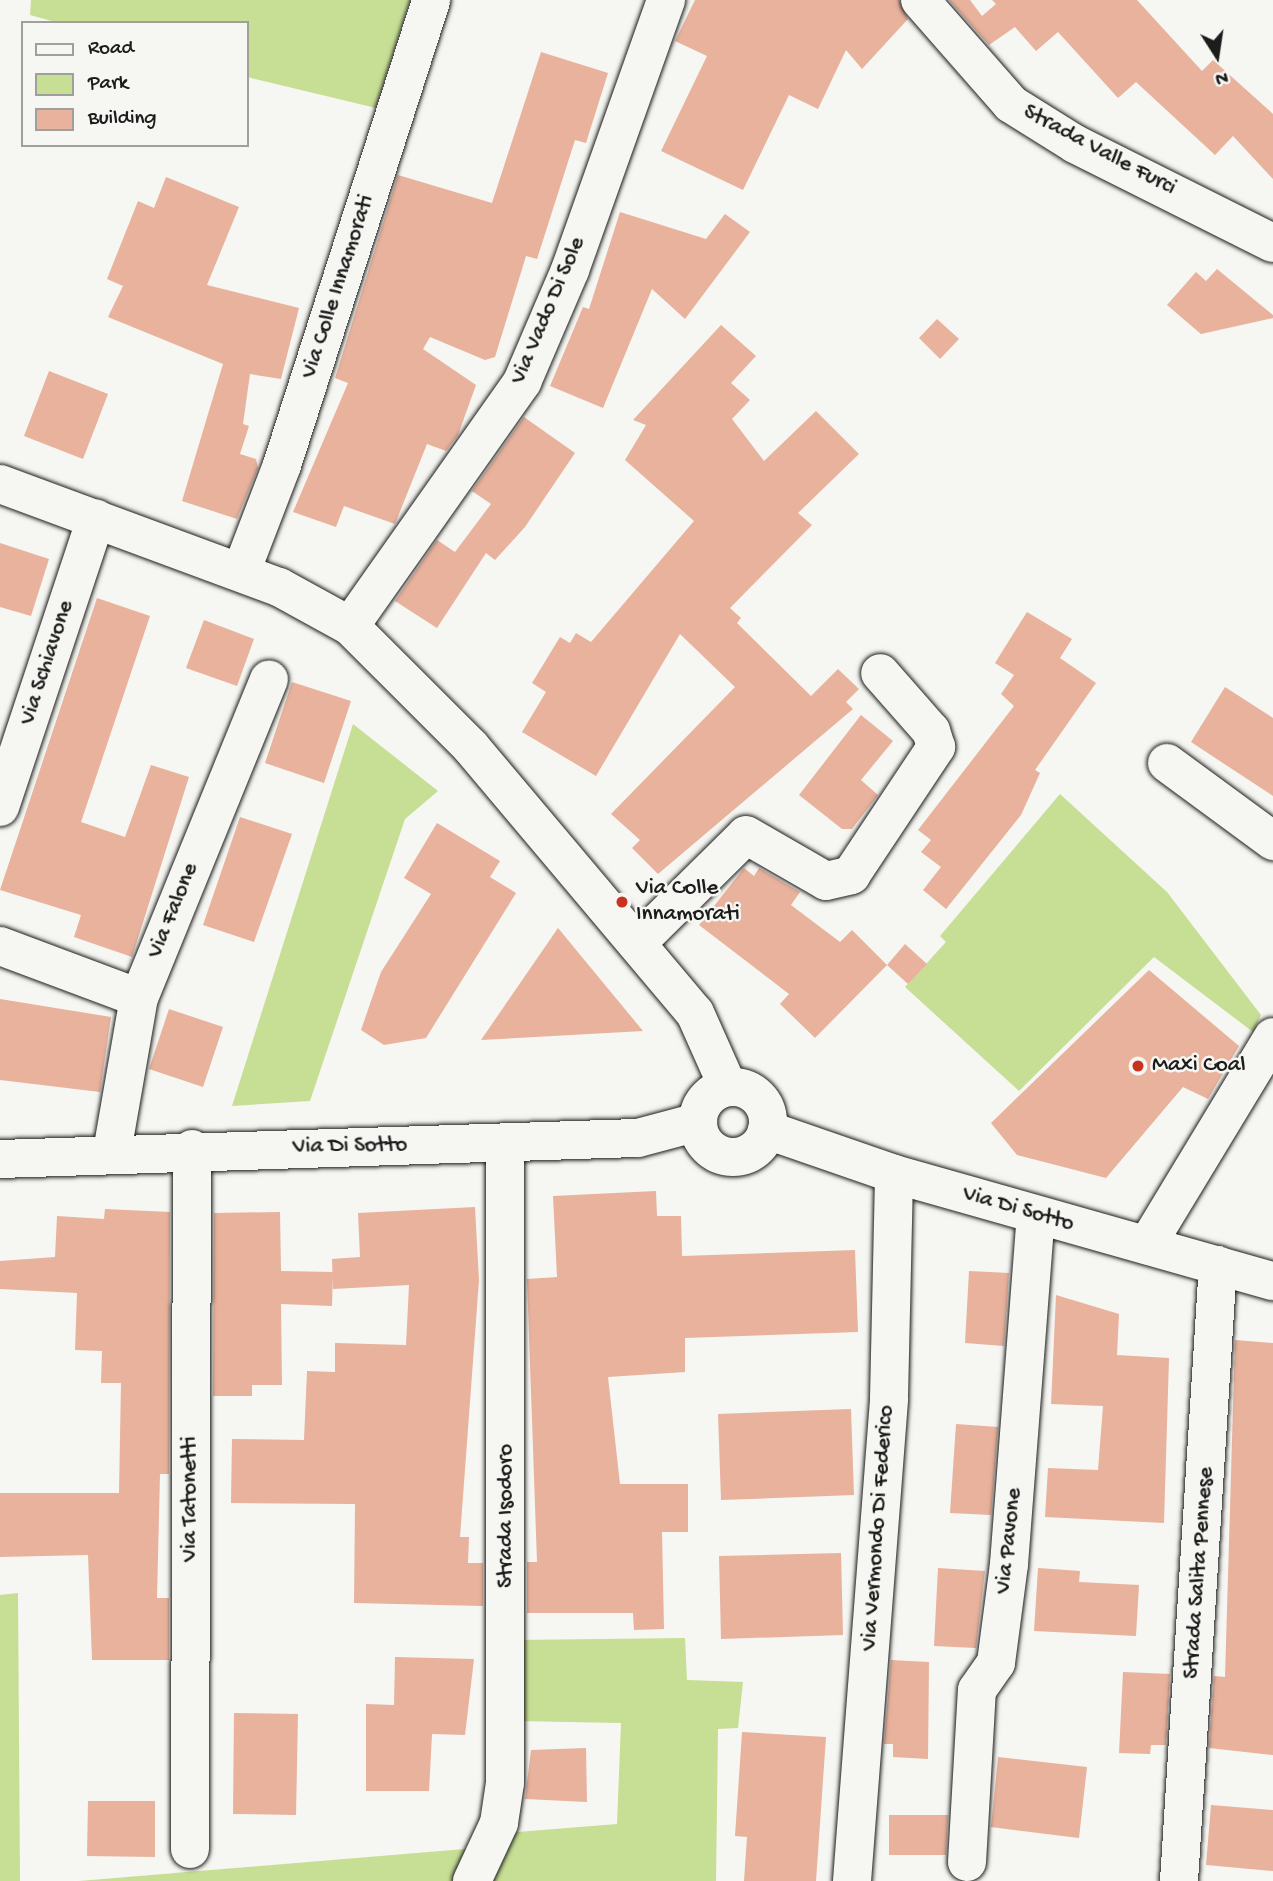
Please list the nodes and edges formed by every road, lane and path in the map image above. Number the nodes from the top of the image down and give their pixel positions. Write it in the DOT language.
graph roads {
  1 [pos="431,0"];
  2 [pos="666,0"];
  3 [pos="920,0"];
  4 [pos="1273,243"];
  5 [pos="0,484"];
  6 [pos="96,519"];
  7 [pos="242,572"];
  8 [pos="350,626"];
  9 [pos="880,673"];
  10 [pos="269,679"];
  11 [pos="1167,763"];
  12 [pos="0,807"];
  13 [pos="1273,841"];
  14 [pos="637,943"];
  15 [pos="0,946"];
  16 [pos="139,998"];
  17 [pos="1273,1037"];
  18 [pos="728,1087"];
  19 [pos="698,1122"];
  20 [pos="767,1130"];
  21 [pos="505,1144"];
  22 [pos="192,1149"];
  23 [pos="112,1152"];
  24 [pos="0,1160"];
  25 [pos="894,1174"];
  26 [pos="1036,1215"];
  27 [pos="1147,1245"];
  28 [pos="1218,1265"];
  29 [pos="1273,1281"];
  30 [pos="190,1849"];
  31 [pos="967,1862"];
  32 [pos="472,1881"];
  33 [pos="852,1881"];
  34 [pos="1179,1881"];
  1 -- 7 [label="street, Via Colle Innamorati"];
  2 -- 8 [label="street, Via Vado Di Sole"];
  3 -- 4 [label="street, Strada Valle Furci"];
  5 -- 6 [label="street"];
  6 -- 7 [label="street"];
  6 -- 12 [label="street, Via Schiavone"];
  7 -- 8 [label="street"];
  8 -- 14 [label="street"];
  9 -- 14 [label="street"];
  10 -- 16 [label="street, Via Falone"];
  11 -- 13 [label="street"];
  14 -- 18 [label="street"];
  15 -- 16 [label="street"];
  16 -- 23 [label="street, Via Falone"];
  17 -- 27 [label="street"];
  18 -- 19 [label="street"];
  18 -- 20 [label="street"];
  19 -- 20 [label="street"];
  19 -- 21 [label="street, Via Di Sotto"];
  20 -- 25 [label="street, Via Di Sotto"];
  21 -- 22 [label="street, Via Di Sotto"];
  21 -- 32 [label="street, Strada Isodoro"];
  22 -- 23 [label="street, Via Di Sotto"];
  22 -- 30 [label="street, Via Tatonetti"];
  23 -- 24 [label="street, Via Di Sotto"];
  25 -- 26 [label="street, Via Di Sotto"];
  25 -- 33 [label="street, Via Vermondo Di Federico"];
  26 -- 27 [label="street, Via Di Sotto"];
  26 -- 31 [label="street, Via Pavone"];
  27 -- 28 [label="street, Via Di Sotto"];
  28 -- 29 [label="street, Via Di Sotto"];
  28 -- 34 [label="street, Strada Salita Pennese"];
}
